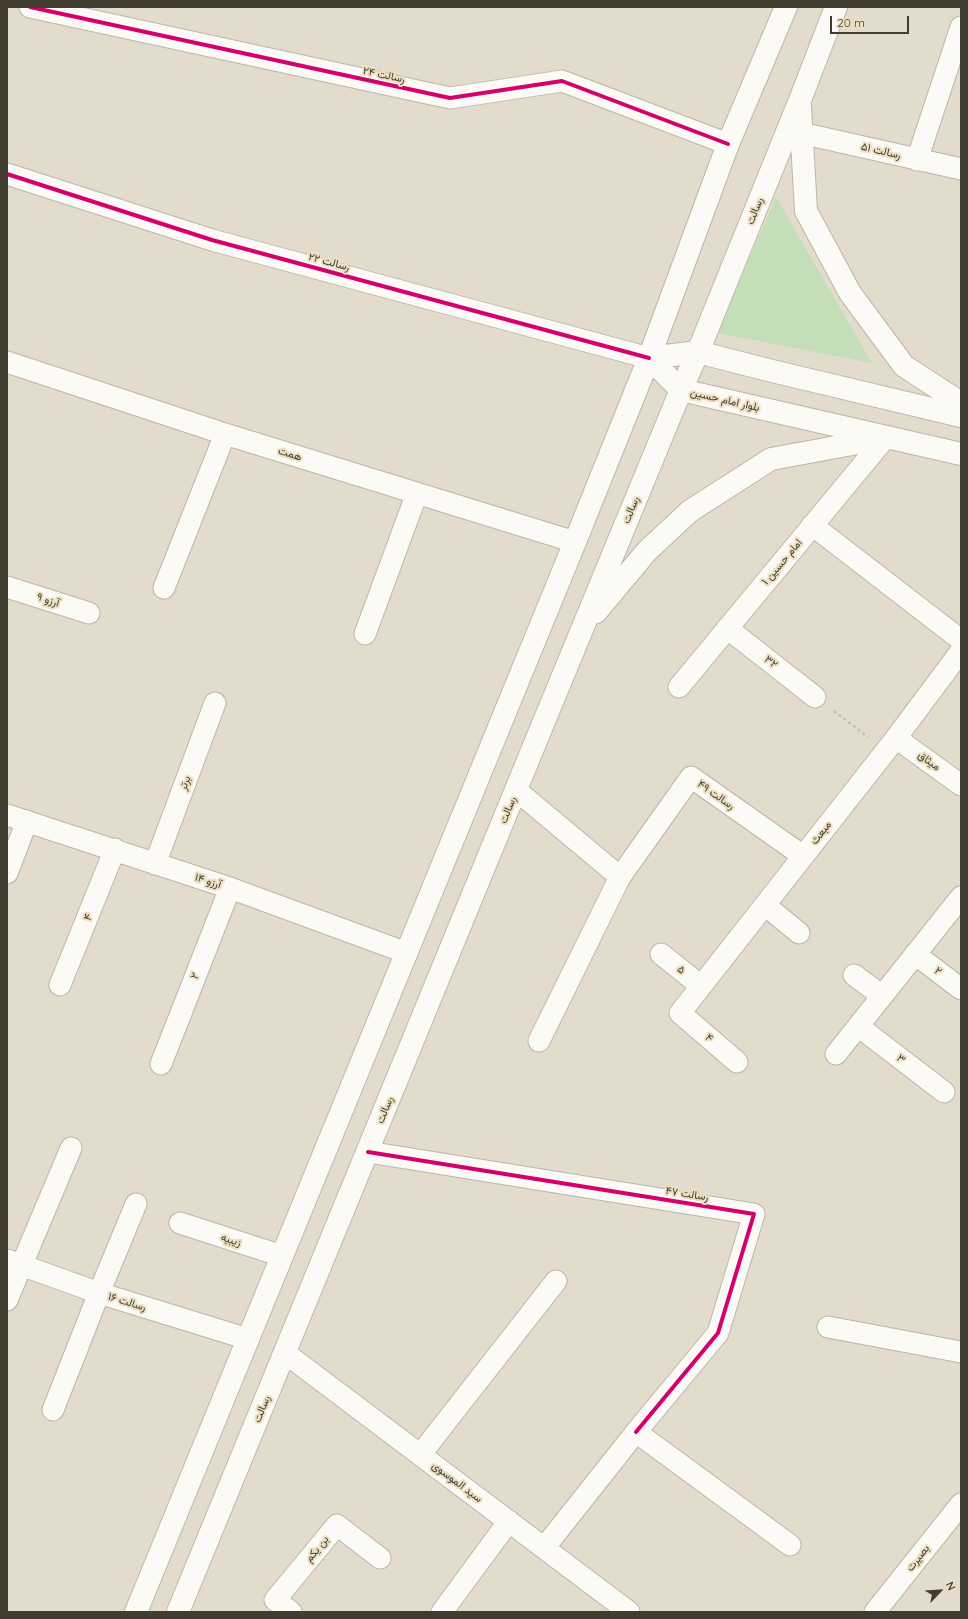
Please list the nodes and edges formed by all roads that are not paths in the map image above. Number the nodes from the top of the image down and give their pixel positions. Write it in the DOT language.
graph roads {
  1 [pos="30,7"];
  2 [pos="786,7"];
  3 [pos="836,8"];
  4 [pos="961,27"];
  5 [pos="800,100"];
  6 [pos="802,134"];
  7 [pos="728,144"];
  8 [pos="917,160"];
  9 [pos="961,170"];
  10 [pos="7,174"];
  11 [pos="698,352"];
  12 [pos="649,358"];
  13 [pos="7,362"];
  14 [pos="681,390"];
  15 [pos="961,403"];
  16 [pos="961,416"];
  17 [pos="225,434"];
  18 [pos="885,438"];
  19 [pos="961,454"];
  20 [pos="417,493"];
  21 [pos="812,525"];
  22 [pos="575,542"];
  23 [pos="7,587"];
  24 [pos="164,588"];
  25 [pos="89,613"];
  26 [pos="583,628"];
  27 [pos="727,628"];
  28 [pos="365,634"];
  29 [pos="961,640"];
  30 [pos="961,651"];
  31 [pos="679,687"];
  32 [pos="815,697"];
  33 [pos="215,703"];
  34 [pos="891,744"];
  35 [pos="961,785"];
  36 [pos="516,790"];
  37 [pos="7,815"];
  38 [pos="27,821"];
  39 [pos="115,849"];
  40 [pos="803,856"];
  41 [pos="155,864"];
  42 [pos="7,873"];
  43 [pos="620,877"];
  44 [pos="230,888"];
  45 [pos="961,897"];
  46 [pos="765,906"];
  47 [pos="799,933"];
  48 [pos="407,952"];
  49 [pos="661,954"];
  50 [pos="915,954"];
  51 [pos="854,975"];
  52 [pos="60,985"];
  53 [pos="701,986"];
  54 [pos="961,989"];
  55 [pos="881,995"];
  56 [pos="680,1013"];
  57 [pos="858,1026"];
  58 [pos="539,1041"];
  59 [pos="836,1054"];
  60 [pos="737,1062"];
  61 [pos="161,1064"];
  62 [pos="944,1092"];
  63 [pos="71,1148"];
  64 [pos="368,1152"];
  65 [pos="136,1204"];
  66 [pos="180,1223"];
  67 [pos="282,1256"];
  68 [pos="14,1262"];
  69 [pos="556,1281"];
  70 [pos="99,1293"];
  71 [pos="7,1300"];
  72 [pos="828,1327"];
  73 [pos="248,1339"];
  74 [pos="961,1352"];
  75 [pos="285,1353"];
  76 [pos="53,1410"];
  77 [pos="636,1432"];
  78 [pos="420,1455"];
  79 [pos="961,1504"];
  80 [pos="509,1521"];
  81 [pos="790,1546"];
  82 [pos="544,1548"];
  83 [pos="380,1558"];
  84 [pos="136,1612"];
  85 [pos="178,1612"];
  86 [pos="291,1612"];
  87 [pos="442,1612"];
  88 [pos="629,1612"];
  89 [pos="875,1612"];
  1 -- 7 [label="street, رسالت ۲۴"];
  2 -- 7 [label="main road"];
  3 -- 5 [label="main road, رسالت"];
  4 -- 8 [label="street"];
  5 -- 6 [label="main road"];
  5 -- 11 [label="main road, رسالت"];
  6 -- 8 [label="street, رسالت ۵۱"];
  6 -- 15 [label="main road"];
  7 -- 12 [label="main road"];
  8 -- 9 [label="street, رسالت ۵۱"];
  10 -- 12 [label="street, رسالت ۲۲"];
  11 -- 12 [label="main road"];
  11 -- 14 [label="main road, رسالت"];
  11 -- 16 [label="main road"];
  12 -- 14 [label="main road, بلوار امام حسین"];
  12 -- 22 [label="main road"];
  13 -- 17 [label="street, همت"];
  14 -- 18 [label="main road, بلوار امام حسین"];
  14 -- 26 [label="main road, رسالت"];
  17 -- 20 [label="street, همت"];
  17 -- 24 [label="street"];
  18 -- 19 [label="main road, بلوار امام حسین"];
  18 -- 21 [label="street, امام حسین ۱"];
  18 -- 26 [label="main road"];
  20 -- 22 [label="street, همت"];
  20 -- 28 [label="street"];
  21 -- 27 [label="street, امام حسین ۱"];
  21 -- 29 [label="street"];
  22 -- 48 [label="main road"];
  23 -- 25 [label="street, ۹ آرزو"];
  26 -- 36 [label="main road, رسالت"];
  27 -- 31 [label="street, امام حسین ۱"];
  27 -- 32 [label="street, ۳۲"];
  30 -- 34 [label="street, مبعث"];
  33 -- 41 [label="street, برتر"];
  34 -- 35 [label="street, میثاق"];
  34 -- 40 [label="street, مبعث"];
  36 -- 43 [label="street"];
  36 -- 64 [label="main road, رسالت"];
  37 -- 38 [label="street, ۱۴ آرزو"];
  38 -- 39 [label="street, ۱۴ آرزو"];
  38 -- 42 [label="street"];
  39 -- 41 [label="street, ۱۴ آرزو"];
  39 -- 52 [label="street, ۴"];
  40 -- 43 [label="street, رسالت ۴۹"];
  40 -- 46 [label="street, مبعث"];
  41 -- 44 [label="street, ۱۴ آرزو"];
  43 -- 58 [label="street, رسالت ۴۹"];
  44 -- 48 [label="street, ۱۴ آرزو"];
  44 -- 61 [label="street, ۲"];
  45 -- 50 [label="street"];
  46 -- 47 [label="street"];
  46 -- 53 [label="street, مبعث"];
  48 -- 67 [label="main road"];
  49 -- 53 [label="street, ۵"];
  50 -- 54 [label="street, ۲"];
  50 -- 55 [label="street"];
  51 -- 55 [label="street"];
  53 -- 56 [label="street, مبعث"];
  55 -- 57 [label="street"];
  56 -- 60 [label="street, ۴"];
  57 -- 59 [label="street"];
  57 -- 62 [label="street, ۳"];
  63 -- 68 [label="street"];
  64 -- 75 [label="main road, رسالت"];
  64 -- 77 [label="street, رسالت ۴۷"];
  65 -- 70 [label="street"];
  66 -- 67 [label="street, زیبیه"];
  67 -- 73 [label="main road"];
  68 -- 70 [label="street, رسالت ۱۶"];
  68 -- 71 [label="street"];
  69 -- 78 [label="street"];
  70 -- 73 [label="street, رسالت ۱۶"];
  70 -- 76 [label="street"];
  72 -- 74 [label="street"];
  73 -- 84 [label="main road"];
  75 -- 78 [label="street, سید الموسوی"];
  75 -- 85 [label="main road, رسالت"];
  77 -- 81 [label="street"];
  77 -- 82 [label="street"];
  78 -- 80 [label="street, سید الموسوی"];
  79 -- 89 [label="street, بصیرت"];
  80 -- 82 [label="street, سید الموسوی"];
  80 -- 87 [label="street"];
  82 -- 88 [label="street, سید الموسوی"];
  83 -- 86 [label="street, بن یکم"];
}
